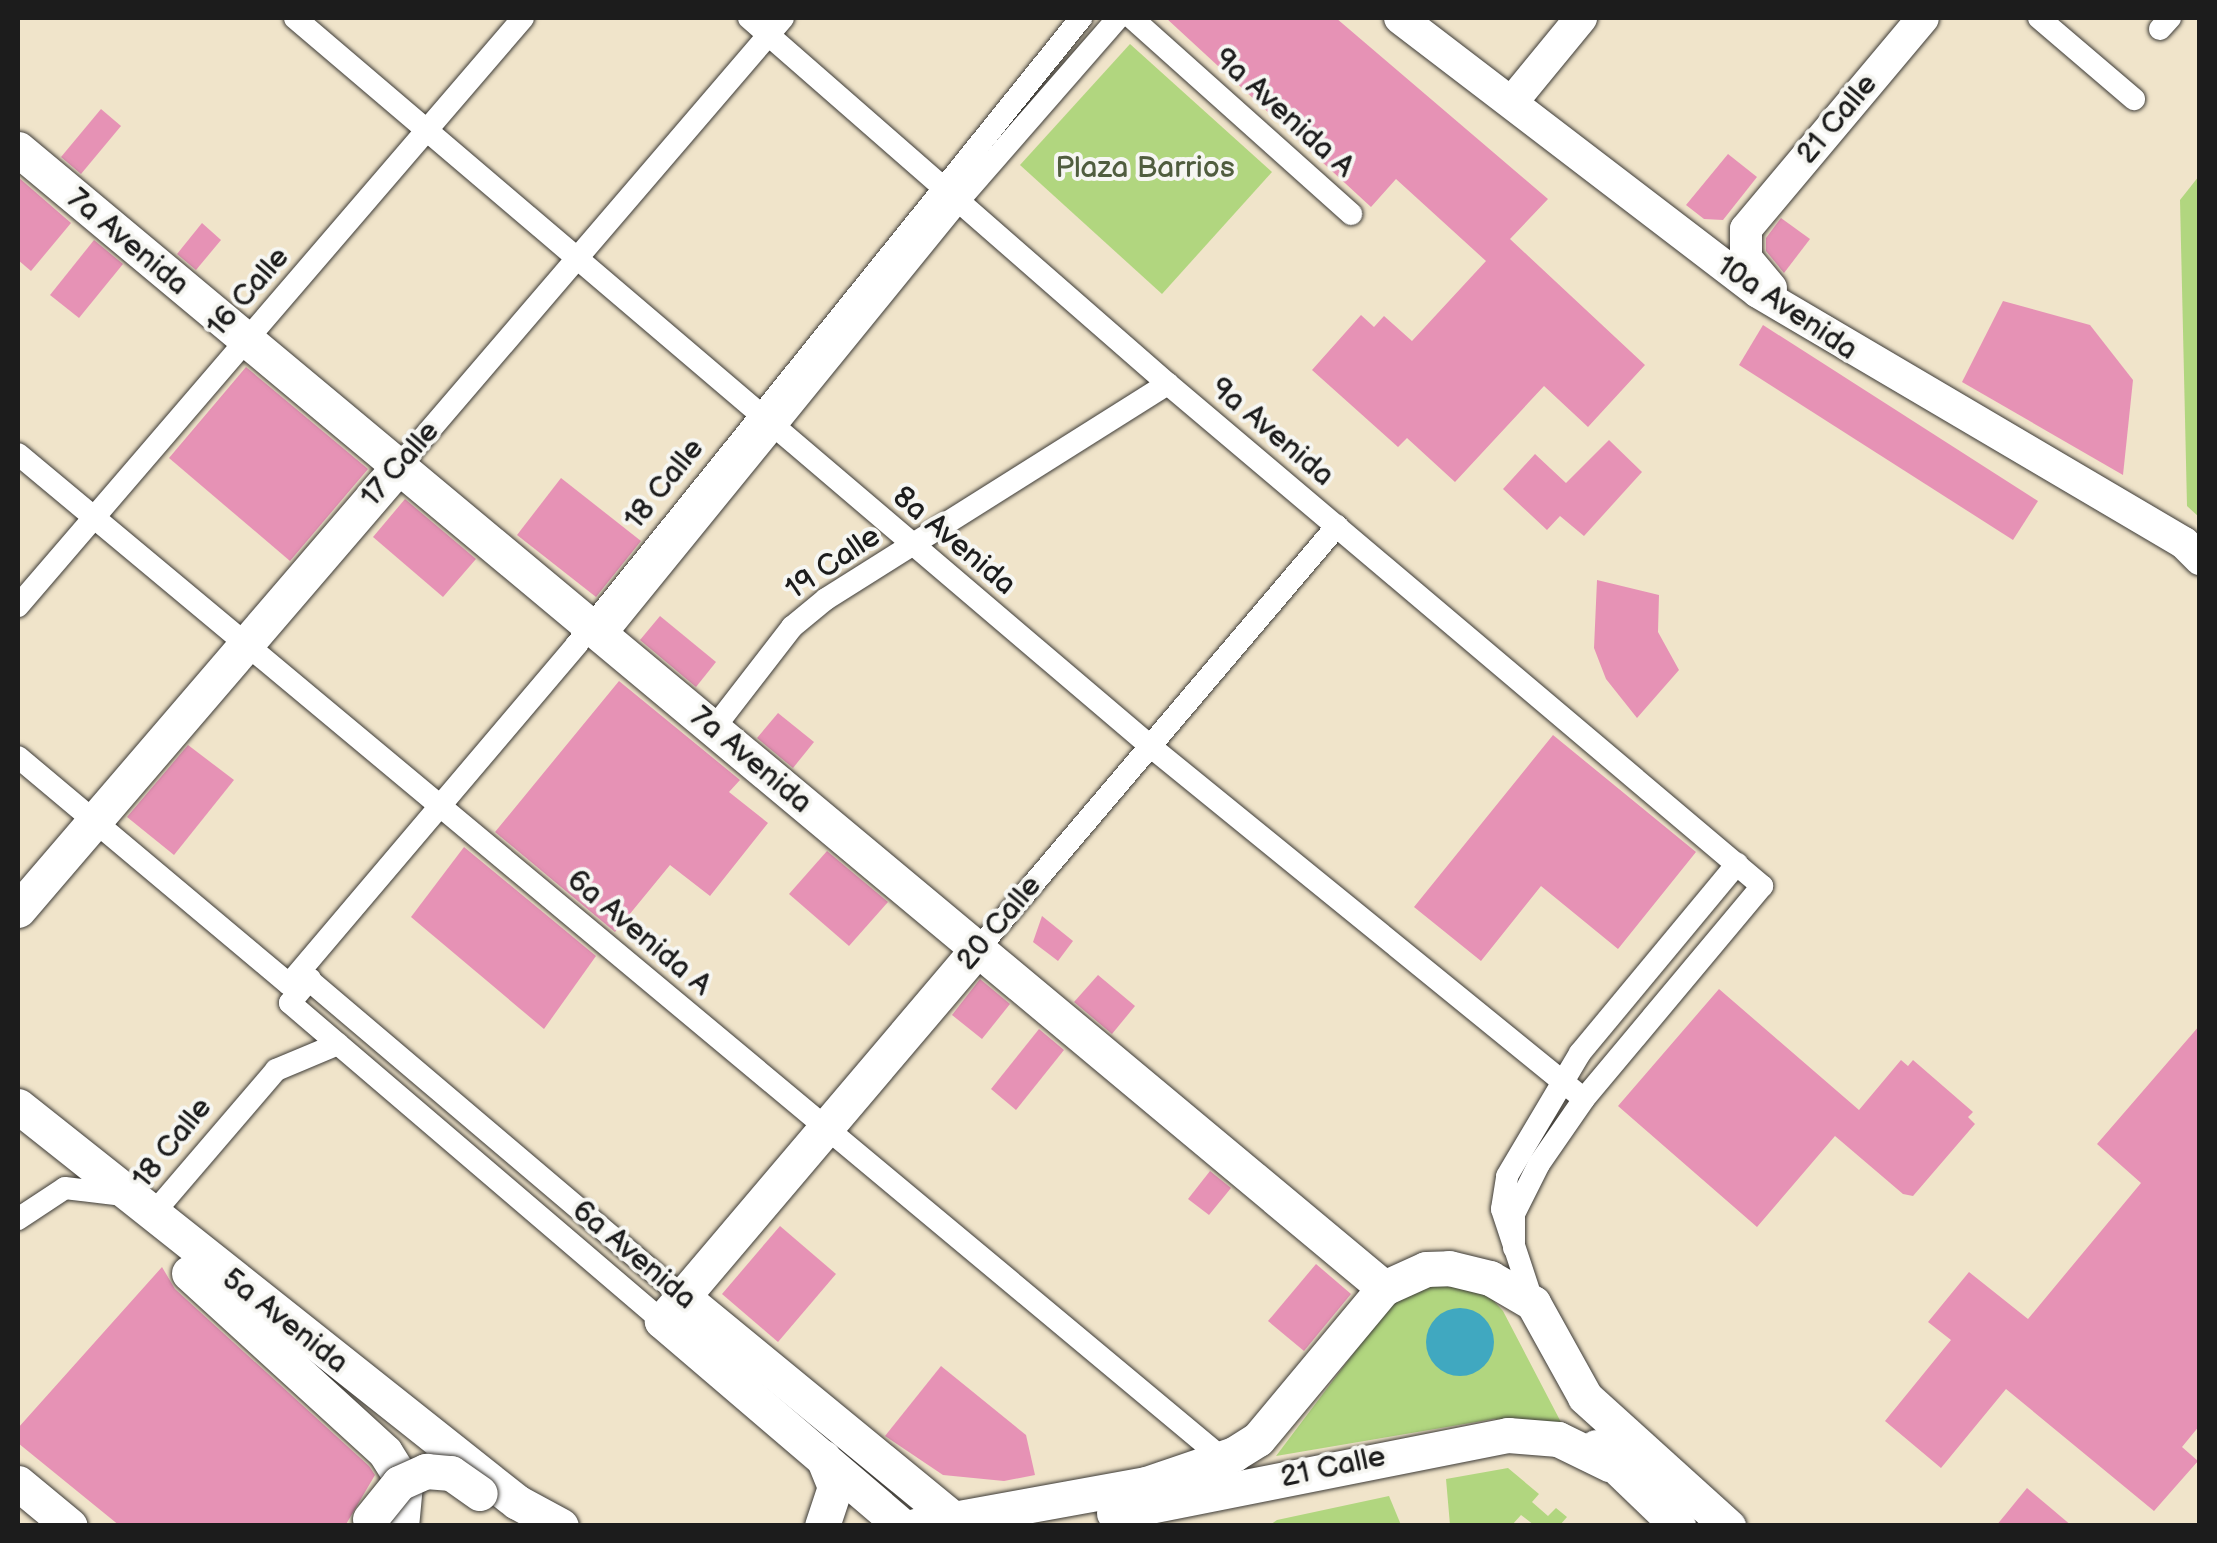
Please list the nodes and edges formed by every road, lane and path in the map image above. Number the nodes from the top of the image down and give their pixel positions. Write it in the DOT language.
graph roads {
  1 [pos="295,18"];
  2 [pos="524,18"];
  3 [pos="748,18"];
  4 [pos="1081,18"];
  5 [pos="1118,18"];
  6 [pos="1132,18"];
  7 [pos="1400,18"];
  8 [pos="1581,18"];
  9 [pos="1923,18"];
  10 [pos="2039,18"];
  11 [pos="776,26"];
  12 [pos="2134,99"];
  13 [pos="1512,102"];
  14 [pos="429,127"];
  15 [pos="18,150"];
  16 [pos="953,191"];
  17 [pos="1650,206"];
  18 [pos="1352,214"];
  19 [pos="1751,221"];
  20 [pos="576,259"];
  21 [pos="246,340"];
  22 [pos="1168,384"];
  23 [pos="767,421"];
  24 [pos="18,454"];
  25 [pos="399,466"];
  26 [pos="94,517"];
  27 [pos="1336,526"];
  28 [pos="2200,541"];
  29 [pos="914,546"];
  30 [pos="2200,559"];
  31 [pos="18,606"];
  32 [pos="597,631"];
  33 [pos="246,644"];
  34 [pos="714,728"];
  35 [pos="1150,746"];
  36 [pos="18,757"];
  37 [pos="444,810"];
  38 [pos="94,821"];
  39 [pos="1737,864"];
  40 [pos="18,910"];
  41 [pos="978,949"];
  42 [pos="296,989"];
  43 [pos="338,1044"];
  44 [pos="1562,1084"];
  45 [pos="1584,1099"];
  46 [pos="18,1106"];
  47 [pos="826,1128"];
  48 [pos="146,1212"];
  49 [pos="18,1220"];
  50 [pos="1514,1248"];
  51 [pos="1384,1288"];
  52 [pos="1519,1295"];
  53 [pos="672,1309"];
  54 [pos="823,1456"];
  55 [pos="1222,1458"];
  56 [pos="1609,1464"];
  57 [pos="1294,1473"];
  58 [pos="18,1483"];
  59 [pos="1146,1484"];
  60 [pos="1687,1515"];
  61 [pos="958,1522"];
  62 [pos="379,1523"];
  63 [pos="70,1526"];
  64 [pos="523,1526"];
  65 [pos="561,1526"];
  66 [pos="822,1526"];
  67 [pos="902,1526"];
  68 [pos="915,1526"];
  69 [pos="1054,1526"];
  70 [pos="1728,1526"];
  1 -- 14 [label="street, 8a Avenida"];
  2 -- 14 [label="street, 16 Calle"];
  3 -- 11 [label="street, 9a Avenida"];
  4 -- 16 [label="street, 18 Calle"];
  5 -- 16 [label="street, 18 Calle"];
  6 -- 18 [label="street, 9a Avenida A"];
  7 -- 13 [label="main road, 10a Avenida"];
  8 -- 13 [label="main road"];
  9 -- 19 [label="main road, 21 Calle"];
  10 -- 12 [label="street"];
  11 -- 16 [label="street, 9a Avenida"];
  11 -- 20 [label="street, 17 Calle"];
  13 -- 17 [label="main road, 10a Avenida"];
  14 -- 20 [label="street, 8a Avenida"];
  14 -- 21 [label="street, 16 Calle"];
  15 -- 21 [label="main road, 7a Avenida"];
  16 -- 22 [label="street, 9a Avenida"];
  16 -- 23 [label="street, 18 Calle"];
  17 -- 19 [label="main road"];
  17 -- 30 [label="main road, 10a Avenida"];
  19 -- 28 [label="main road, 10a Avenida"];
  20 -- 23 [label="street, 8a Avenida"];
  20 -- 25 [label="street, 17 Calle"];
  21 -- 25 [label="main road, 7a Avenida"];
  21 -- 26 [label="street, 16 Calle"];
  22 -- 27 [label="street, 9a Avenida"];
  22 -- 29 [label="street, 19 Calle"];
  23 -- 29 [label="street, 8a Avenida"];
  23 -- 32 [label="street, 18 Calle"];
  24 -- 26 [label="street, 6a Avenida A"];
  25 -- 32 [label="main road, 7a Avenida"];
  25 -- 33 [label="main road, 17 Calle"];
  26 -- 31 [label="street, 16 Calle"];
  26 -- 33 [label="street, 6a Avenida A"];
  27 -- 35 [label="street, 20 Calle"];
  27 -- 39 [label="street, 9a Avenida"];
  29 -- 34 [label="street, 19 Calle"];
  29 -- 35 [label="street, 8a Avenida"];
  32 -- 34 [label="main road, 7a Avenida"];
  32 -- 37 [label="street, 18 Calle"];
  33 -- 37 [label="street, 6a Avenida A"];
  33 -- 38 [label="main road, 17 Calle"];
  34 -- 41 [label="main road, 7a Avenida"];
  35 -- 41 [label="street, 20 Calle"];
  35 -- 44 [label="street, 8a Avenida"];
  36 -- 38 [label="street, 6a Avenida"];
  37 -- 42 [label="street, 18 Calle"];
  37 -- 47 [label="street, 6a Avenida A"];
  38 -- 40 [label="main road, 17 Calle"];
  38 -- 42 [label="street, 6a Avenida"];
  39 -- 44 [label="street"];
  39 -- 45 [label="street, 9a Avenida"];
  41 -- 47 [label="main road, 20 Calle"];
  41 -- 51 [label="main road, 7a Avenida"];
  42 -- 43 [label="street, 6a Avenida"];
  42 -- 53 [label="street, 6a Avenida"];
  43 -- 48 [label="street, 18 Calle"];
  43 -- 53 [label="street, 6a Avenida"];
  44 -- 45 [label="street, 8a Avenida"];
  44 -- 50 [label="street"];
  45 -- 50 [label="street"];
  46 -- 48 [label="main road, 5a Avenida"];
  47 -- 53 [label="main road, 20 Calle"];
  47 -- 55 [label="street, 6a Avenida A"];
  48 -- 49 [label="street, 18 Calle"];
  48 -- 62 [label="main road"];
  48 -- 65 [label="main road, 5a Avenida"];
  50 -- 52 [label="street"];
  51 -- 52 [label="main road"];
  51 -- 55 [label="main road, 21 Calle"];
  52 -- 56 [label="main road"];
  52 -- 60 [label="main road"];
  53 -- 54 [label="main road, 6a Avenida"];
  53 -- 61 [label="main road, 6a Avenida"];
  54 -- 66 [label="main road"];
  54 -- 67 [label="main road, 6a Avenida"];
  55 -- 59 [label="main road, 21 Calle"];
  56 -- 57 [label="main road, 21 Calle"];
  56 -- 60 [label="main road"];
  57 -- 59 [label="main road"];
  57 -- 69 [label="main road, 21 Calle"];
  58 -- 63 [label="main road"];
  59 -- 61 [label="main road, 21 Calle"];
  60 -- 70 [label="main road"];
  61 -- 68 [label="main road, 21 Calle"];
  62 -- 64 [label="main road, bridge"];
}
